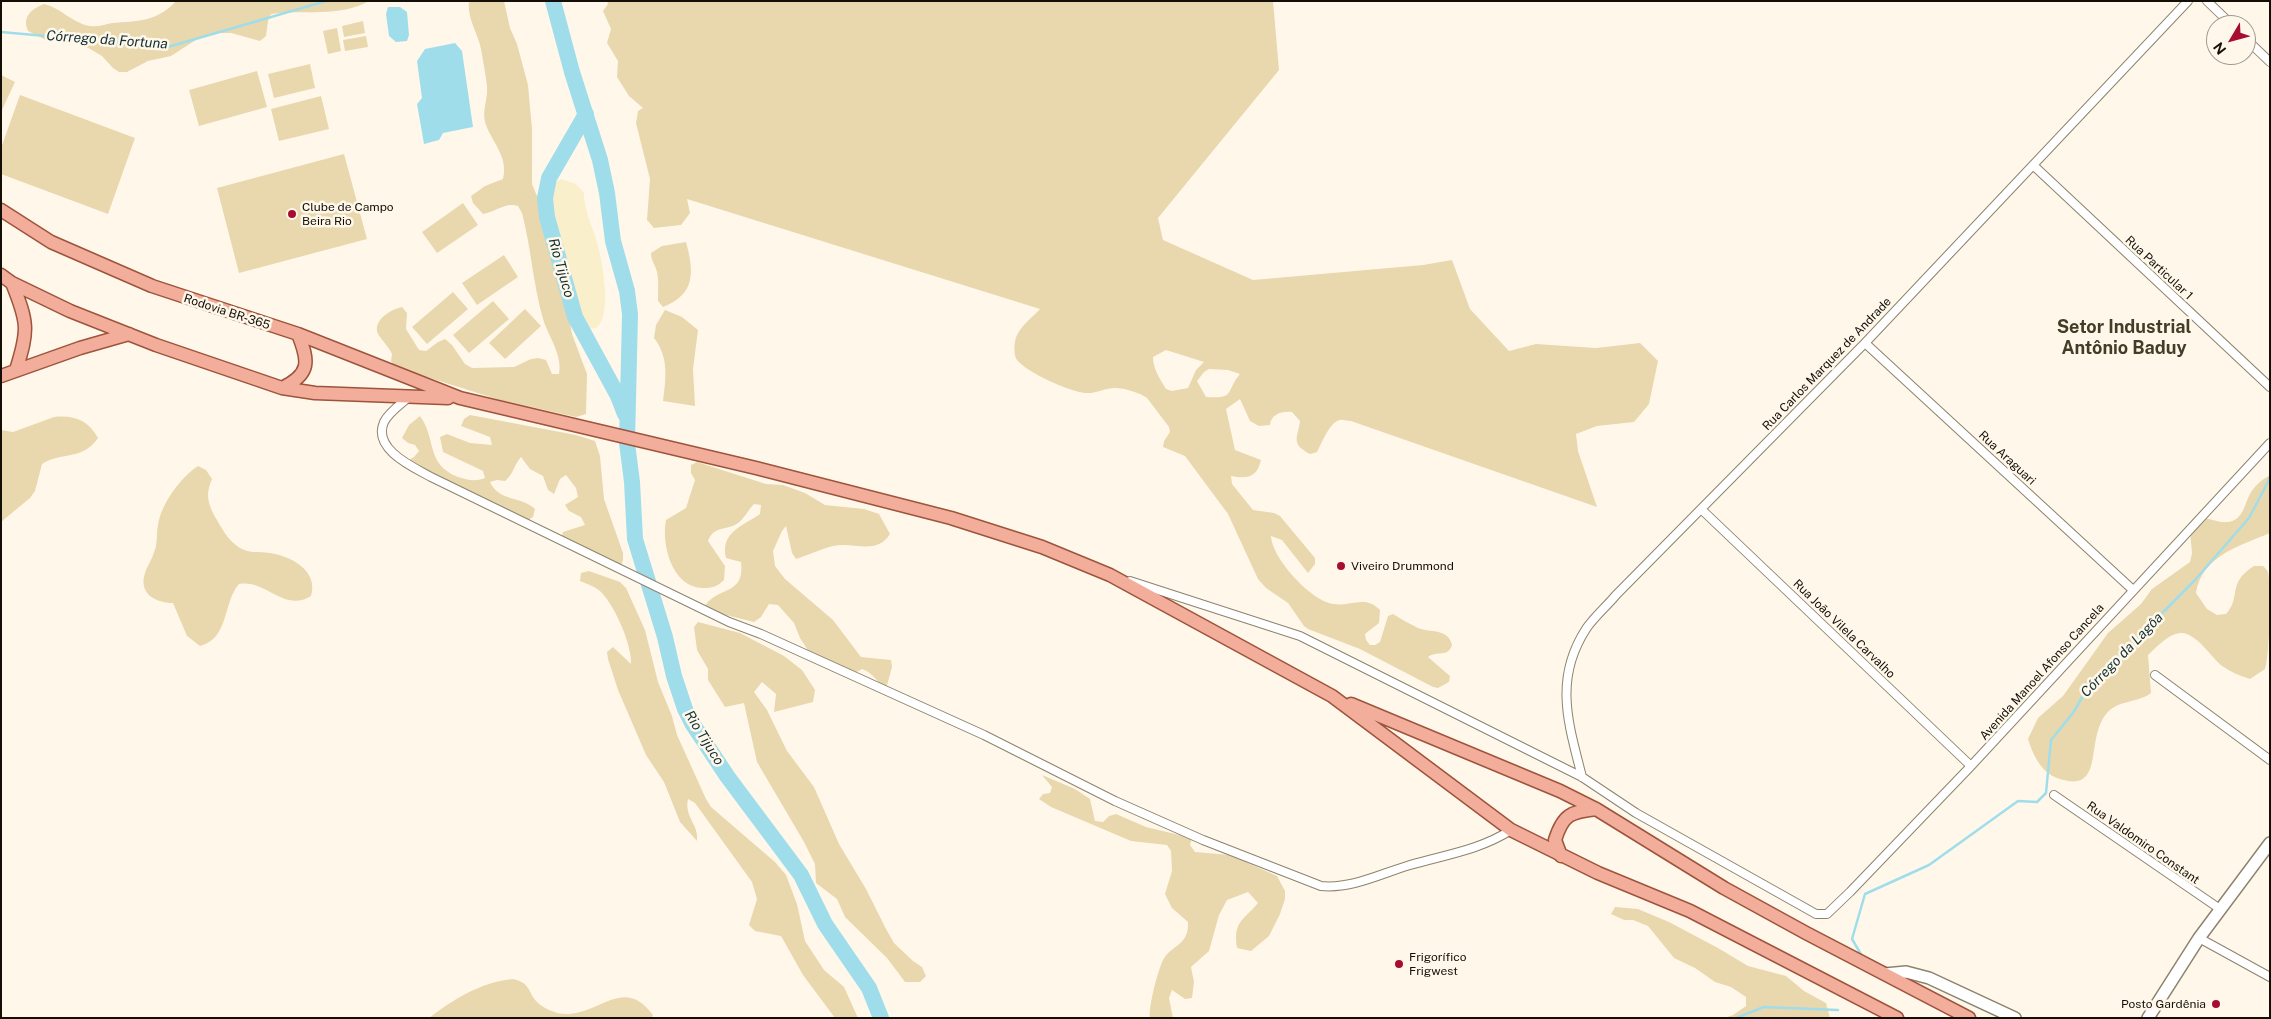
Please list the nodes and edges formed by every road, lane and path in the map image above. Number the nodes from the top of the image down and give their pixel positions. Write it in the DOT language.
graph roads {
  1 [pos="2188,1"];
  2 [pos="2207,1"];
  3 [pos="2222,15"];
  4 [pos="2256,49"];
  5 [pos="2270,62"];
  6 [pos="2033,165"];
  7 [pos="1,210"];
  8 [pos="1,275"];
  9 [pos="12,283"];
  10 [pos="129,334"];
  11 [pos="298,334"];
  12 [pos="1865,343"];
  13 [pos="16,370"];
  14 [pos="1,376"];
  15 [pos="2270,387"];
  16 [pos="282,388"];
  17 [pos="409,397"];
  18 [pos="460,398"];
  19 [pos="2270,443"];
  20 [pos="1701,509"];
  21 [pos="1110,575"];
  22 [pos="2133,590"];
  23 [pos="2155,675"];
  24 [pos="1332,696"];
  25 [pos="2270,760"];
  26 [pos="1971,766"];
  27 [pos="1582,777"];
  28 [pos="2054,795"];
  29 [pos="1596,809"];
  30 [pos="1511,830"];
  31 [pos="2270,843"];
  32 [pos="1561,856"];
  33 [pos="2220,909"];
  34 [pos="2199,938"];
  35 [pos="1885,974"];
  36 [pos="2270,978"];
  37 [pos="2150,1016"];
  38 [pos="1897,1018"];
  39 [pos="1969,1018"];
  40 [pos="2015,1018"];
  1 -- 6 [label="street, Rua Carlos Marquez de Andrade"];
  2 -- 3 [label="street"];
  4 -- 5 [label="street"];
  6 -- 12 [label="street, Rua Carlos Marquez de Andrade"];
  6 -- 15 [label="street, Rua Particular 1"];
  7 -- 11 [label="main road, Rodovia BR-365"];
  8 -- 9 [label="main road, Rodovia BR-365"];
  9 -- 10 [label="main road, Rodovia BR-365"];
  9 -- 13 [label="main road"];
  10 -- 13 [label="main road"];
  10 -- 16 [label="main road, Rodovia BR-365"];
  11 -- 16 [label="main road"];
  11 -- 18 [label="main road, Rodovia BR-365"];
  12 -- 20 [label="street, Rua Carlos Marquez de Andrade"];
  12 -- 22 [label="street, Rua Araguari"];
  13 -- 14 [label="main road"];
  16 -- 17 [label="main road, Rodovia BR-365"];
  17 -- 18 [label="main road, Rodovia BR-365"];
  17 -- 30 [label="street"];
  18 -- 21 [label="main road, Rodovia BR-365"];
  19 -- 22 [label="street, Avenida Manoel Afonso Cancela"];
  20 -- 26 [label="street, Rua João Vilela Carvalho"];
  20 -- 27 [label="street, Rua Carlos Marquez de Andrade"];
  21 -- 24 [label="main road, Rodovia BR-365"];
  21 -- 27 [label="street"];
  22 -- 26 [label="street, Avenida Manoel Afonso Cancela"];
  23 -- 25 [label="street"];
  24 -- 29 [label="main road"];
  24 -- 30 [label="main road"];
  26 -- 27 [label="street, Avenida Manoel Afonso Cancela"];
  28 -- 33 [label="street, Rua Valdomiro Constant"];
  29 -- 32 [label="main road"];
  29 -- 35 [label="main road"];
  30 -- 32 [label="main road"];
  31 -- 33 [label="main road"];
  32 -- 38 [label="main road"];
  33 -- 34 [label="main road"];
  34 -- 36 [label="street"];
  34 -- 37 [label="main road"];
  35 -- 39 [label="main road"];
  35 -- 40 [label="main road"];
}
